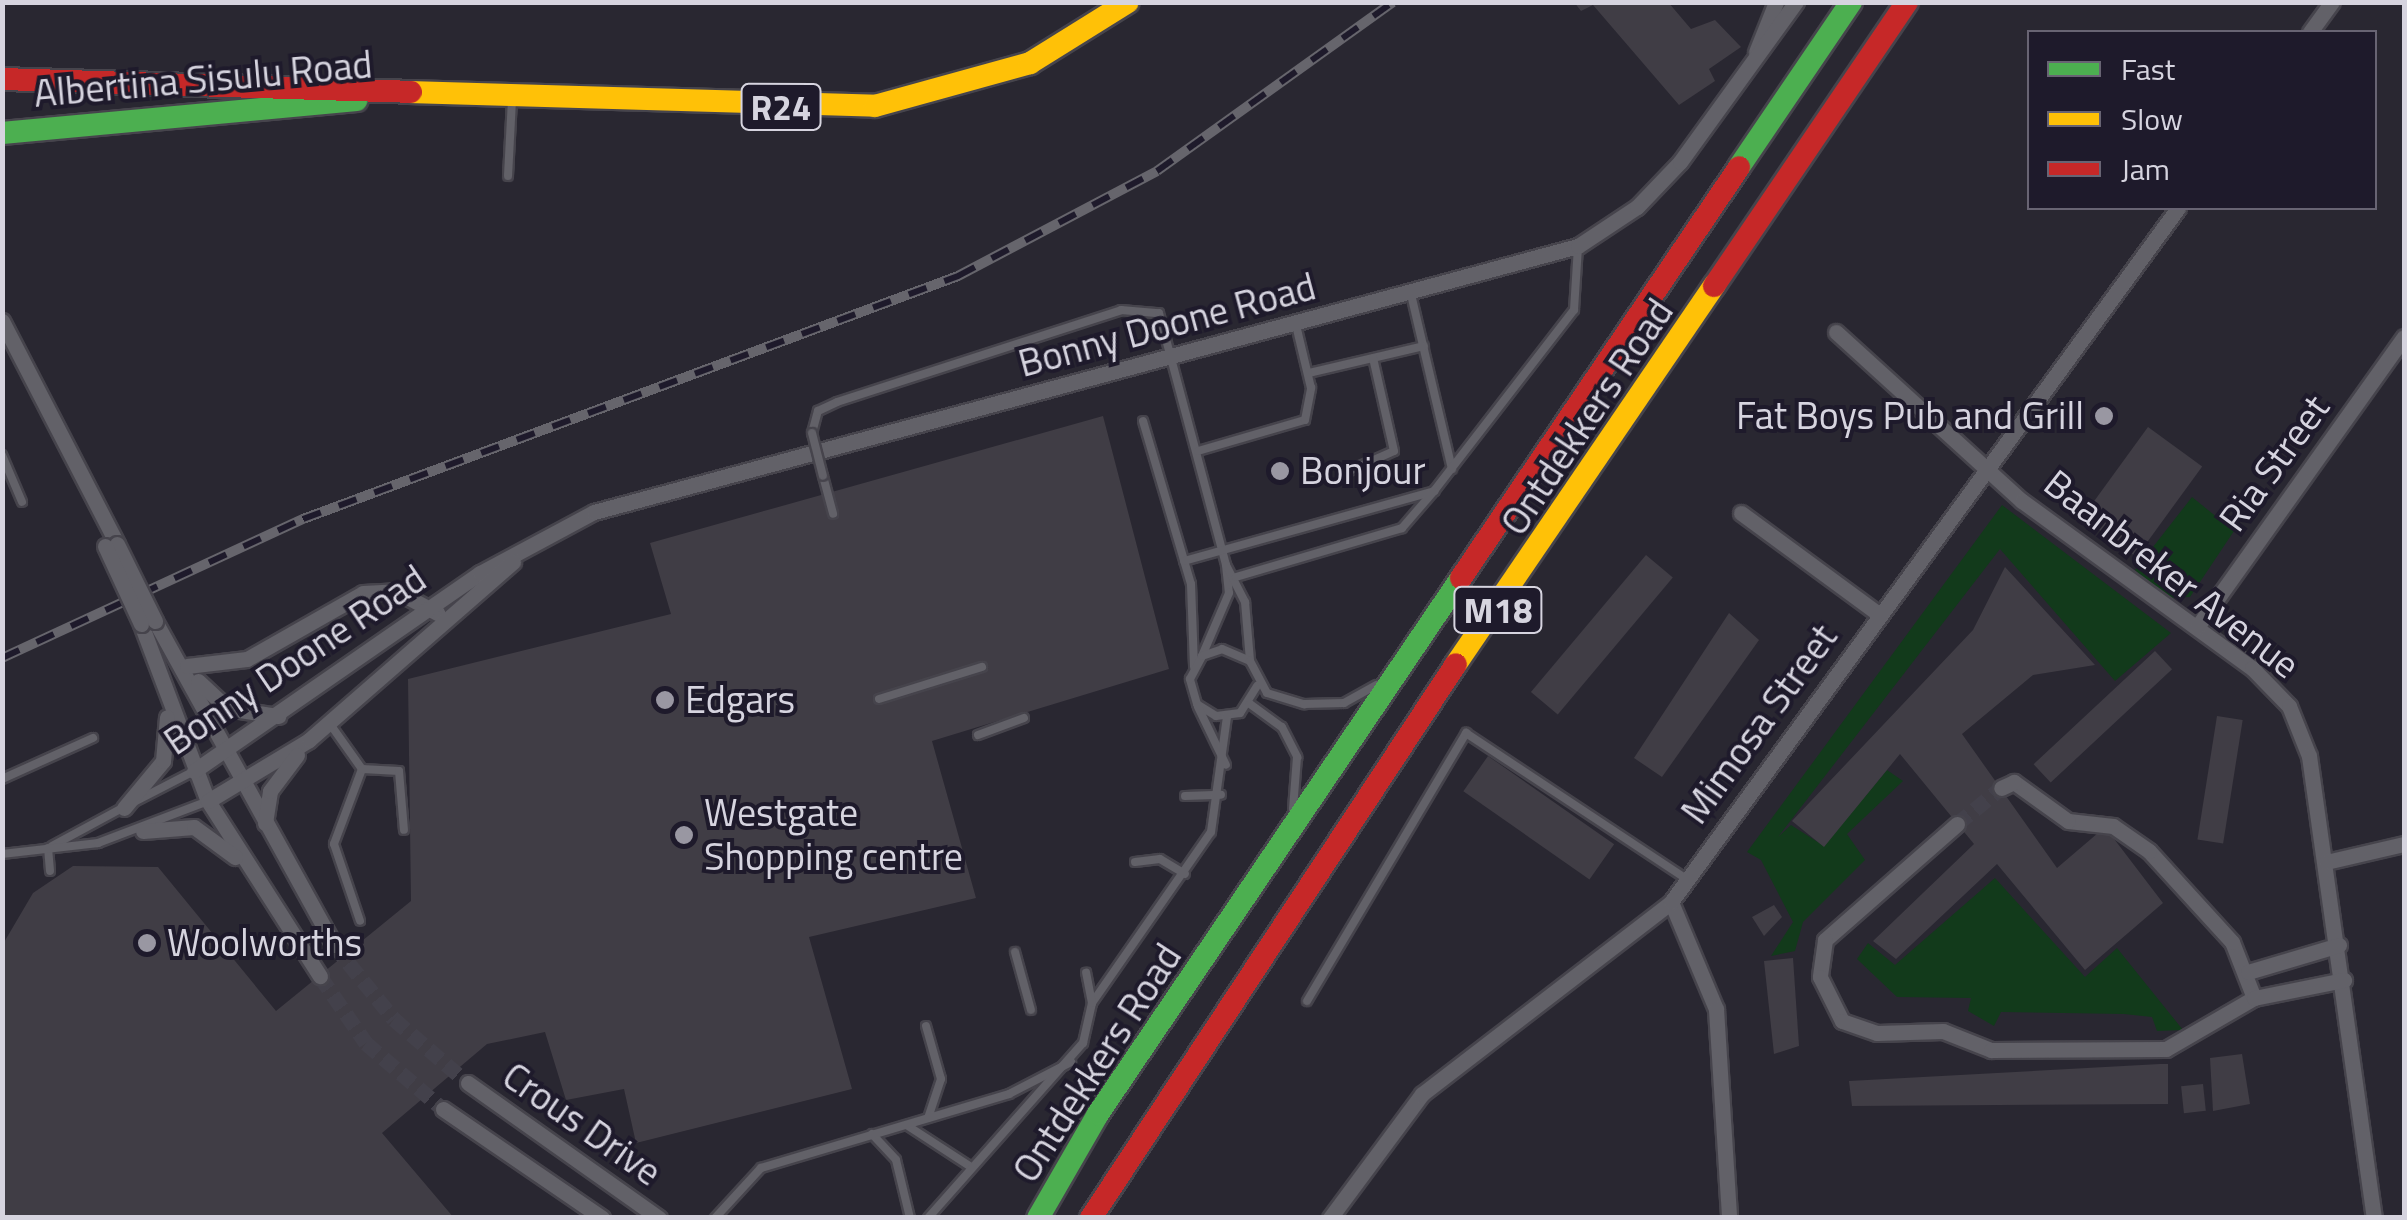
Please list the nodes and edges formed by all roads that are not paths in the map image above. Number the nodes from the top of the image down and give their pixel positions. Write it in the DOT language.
graph roads {
  1 [pos="1128,2"];
  2 [pos="1776,2"];
  3 [pos="1796,2"];
  4 [pos="1851,2"];
  5 [pos="1907,2"];
  6 [pos="2332,2"];
  7 [pos="2311,30"];
  8 [pos="1756,52"];
  9 [pos="2,80"];
  10 [pos="410,94"];
  11 [pos="512,96"];
  12 [pos="7,136"];
  13 [pos="508,176"];
  14 [pos="2177,210"];
  15 [pos="1578,246"];
  16 [pos="1410,290"];
  17 [pos="2,320"];
  18 [pos="1296,326"];
  19 [pos="1836,332"];
  20 [pos="2404,337"];
  21 [pos="1424,346"];
  22 [pos="1373,358"];
  23 [pos="1176,359"];
  24 [pos="1309,373"];
  25 [pos="1143,421"];
  26 [pos="1198,452"];
  27 [pos="2,455"];
  28 [pos="1987,464"];
  29 [pos="1452,468"];
  30 [pos="1349,471"];
  31 [pos="1434,491"];
  32 [pos="22,502"];
  33 [pos="1742,512"];
  34 [pos="833,514"];
  35 [pos="1224,551"];
  36 [pos="523,552"];
  37 [pos="1184,561"];
  38 [pos="1226,565"];
  39 [pos="1236,577"];
  40 [pos="430,608"];
  41 [pos="1880,615"];
  42 [pos="448,622"];
  43 [pos="148,623"];
  44 [pos="2197,627"];
  45 [pos="174,651"];
  46 [pos="1202,656"];
  47 [pos="1415,656"];
  48 [pos="1250,661"];
  49 [pos="187,666"];
  50 [pos="1194,666"];
  51 [pos="982,668"];
  52 [pos="331,680"];
  53 [pos="1257,686"];
  54 [pos="165,689"];
  55 [pos="880,699"];
  56 [pos="1197,704"];
  57 [pos="1250,704"];
  58 [pos="349,708"];
  59 [pos="279,716"];
  60 [pos="1227,717"];
  61 [pos="1024,718"];
  62 [pos="330,724"];
  63 [pos="978,735"];
  64 [pos="93,738"];
  65 [pos="308,740"];
  66 [pos="229,750"];
  67 [pos="1226,765"];
  68 [pos="362,769"];
  69 [pos="194,771"];
  70 [pos="2,779"];
  71 [pos="247,782"];
  72 [pos="2000,788"];
  73 [pos="1221,795"];
  74 [pos="1186,796"];
  75 [pos="208,801"];
  76 [pos="124,808"];
  77 [pos="1957,824"];
  78 [pos="264,829"];
  79 [pos="143,830"];
  80 [pos="404,830"];
  81 [pos="2404,844"];
  82 [pos="48,848"];
  83 [pos="2,854"];
  84 [pos="1135,862"];
  85 [pos="2326,862"];
  86 [pos="245,866"];
  87 [pos="50,871"];
  88 [pos="1185,874"];
  89 [pos="1687,879"];
  90 [pos="1258,886"];
  91 [pos="1671,902"];
  92 [pos="360,921"];
  93 [pos="334,945"];
  94 [pos="2339,946"];
  95 [pos="1016,952"];
  96 [pos="2248,972"];
  97 [pos="1086,973"];
  98 [pos="320,976"];
  99 [pos="2344,980"];
  100 [pos="2254,998"];
  101 [pos="1307,1002"];
  102 [pos="1092,1004"];
  103 [pos="1031,1010"];
  104 [pos="926,1026"];
  105 [pos="1070,1062"];
  106 [pos="468,1084"];
  107 [pos="443,1108"];
  108 [pos="928,1118"];
  109 [pos="904,1126"];
  110 [pos="872,1134"];
  111 [pos="971,1167"];
  112 [pos="602,1218"];
  113 [pos="659,1218"];
  114 [pos="715,1218"];
  115 [pos="910,1218"];
  116 [pos="928,1218"];
  117 [pos="1038,1218"];
  118 [pos="1091,1218"];
  119 [pos="1330,1218"];
  120 [pos="1729,1218"];
  121 [pos="2374,1218"];
  1 -- 11 [label="main road, Albertina Sisulu Road / R24"];
  2 -- 8 [label="street, Bonny Doone Road"];
  3 -- 8 [label="street, Bonny Doone Road"];
  4 -- 47 [label="main road, Ontdekkers Road / M18"];
  5 -- 118 [label="main road, Ontdekkers Road / M18"];
  6 -- 7 [label="street"];
  8 -- 15 [label="street, Bonny Doone Road"];
  9 -- 10 [label="main road, Albertina Sisulu Road / R24"];
  10 -- 11 [label="main road, Albertina Sisulu Road / R24"];
  10 -- 12 [label="main road, Albertina Sisulu Road / R24"];
  11 -- 13 [label="lane"];
  14 -- 28 [label="street, Mimosa Street"];
  15 -- 16 [label="street, Bonny Doone Road"];
  15 -- 29 [label="lane"];
  16 -- 18 [label="street, Bonny Doone Road"];
  16 -- 21 [label="lane"];
  17 -- 43 [label="street, bridge"];
  18 -- 23 [label="street, Bonny Doone Road"];
  18 -- 24 [label="lane"];
  19 -- 28 [label="street, Baanbreker Avenue"];
  20 -- 44 [label="street, Ria Street"];
  21 -- 22 [label="lane"];
  21 -- 29 [label="lane"];
  22 -- 24 [label="lane"];
  22 -- 30 [label="lane"];
  23 -- 26 [label="lane"];
  23 -- 34 [label="lane, bridge"];
  23 -- 36 [label="street, Bonny Doone Road"];
  24 -- 26 [label="lane"];
  25 -- 37 [label="lane"];
  26 -- 35 [label="lane"];
  27 -- 32 [label="lane"];
  28 -- 41 [label="street, Mimosa Street"];
  28 -- 44 [label="street, Baanbreker Avenue"];
  29 -- 31 [label="lane"];
  31 -- 35 [label="lane"];
  31 -- 39 [label="lane"];
  33 -- 41 [label="street"];
  35 -- 37 [label="lane"];
  35 -- 38 [label="lane"];
  36 -- 40 [label="street, Bonny Doone Road"];
  36 -- 42 [label="street, Bonny Doone Road"];
  37 -- 50 [label="lane"];
  38 -- 39 [label="lane"];
  38 -- 46 [label="lane"];
  39 -- 48 [label="lane"];
  40 -- 42 [label="street"];
  40 -- 49 [label="street"];
  40 -- 52 [label="street, Bonny Doone Road"];
  41 -- 89 [label="street, Mimosa Street"];
  42 -- 58 [label="street, Bonny Doone Road"];
  43 -- 45 [label="street"];
  43 -- 54 [label="street"];
  44 -- 85 [label="street, Baanbreker Avenue"];
  45 -- 49 [label="street"];
  45 -- 66 [label="street"];
  46 -- 48 [label="lane"];
  46 -- 50 [label="lane"];
  47 -- 53 [label="lane"];
  47 -- 90 [label="main road, Ontdekkers Road / M18"];
  48 -- 53 [label="lane"];
  49 -- 59 [label="street"];
  50 -- 56 [label="lane"];
  51 -- 55 [label="lane"];
  52 -- 58 [label="street"];
  52 -- 59 [label="street, Bonny Doone Road"];
  53 -- 57 [label="lane"];
  54 -- 69 [label="street"];
  54 -- 76 [label="street"];
  56 -- 60 [label="lane"];
  56 -- 67 [label="lane"];
  57 -- 60 [label="lane"];
  57 -- 90 [label="lane"];
  58 -- 62 [label="street, Bonny Doone Road"];
  59 -- 66 [label="street, Bonny Doone Road"];
  60 -- 67 [label="lane"];
  61 -- 63 [label="lane"];
  62 -- 65 [label="street, Bonny Doone Road"];
  62 -- 68 [label="lane"];
  64 -- 70 [label="lane"];
  65 -- 71 [label="street, Bonny Doone Road"];
  65 -- 78 [label="street"];
  66 -- 69 [label="street, Bonny Doone Road"];
  66 -- 71 [label="street"];
  67 -- 73 [label="lane"];
  68 -- 80 [label="lane"];
  68 -- 92 [label="lane"];
  69 -- 75 [label="street"];
  69 -- 76 [label="lane, Bonny Doone Road"];
  71 -- 75 [label="street, Bonny Doone Road"];
  71 -- 78 [label="street"];
  72 -- 96 [label="street"];
  73 -- 74 [label="lane"];
  73 -- 88 [label="lane"];
  75 -- 79 [label="lane, Bonny Doone Road"];
  75 -- 86 [label="street"];
  76 -- 82 [label="lane, Bonny Doone Road"];
  77 -- 100 [label="street"];
  78 -- 93 [label="street"];
  79 -- 82 [label="lane, Bonny Doone Road"];
  79 -- 86 [label="street"];
  81 -- 85 [label="street"];
  82 -- 83 [label="lane, Bonny Doone Road"];
  82 -- 87 [label="lane"];
  84 -- 88 [label="lane"];
  85 -- 94 [label="street, Baanbreker Avenue"];
  86 -- 98 [label="street"];
  88 -- 102 [label="lane"];
  89 -- 91 [label="street, Mimosa Street"];
  89 -- 101 [label="lane"];
  90 -- 117 [label="main road, Ontdekkers Road / M18"];
  91 -- 119 [label="street, Mimosa Street"];
  91 -- 120 [label="street"];
  94 -- 96 [label="street"];
  94 -- 99 [label="street, Baanbreker Avenue"];
  95 -- 103 [label="lane"];
  96 -- 100 [label="street"];
  97 -- 102 [label="lane"];
  99 -- 100 [label="street"];
  99 -- 121 [label="street, Baanbreker Avenue"];
  102 -- 105 [label="lane"];
  104 -- 108 [label="lane"];
  105 -- 108 [label="lane"];
  105 -- 111 [label="lane"];
  106 -- 113 [label="street, Crous Drive"];
  107 -- 112 [label="street, Crous Drive"];
  108 -- 109 [label="lane"];
  109 -- 110 [label="lane"];
  109 -- 111 [label="lane"];
  110 -- 114 [label="lane"];
  110 -- 115 [label="lane"];
  111 -- 116 [label="lane"];
}
